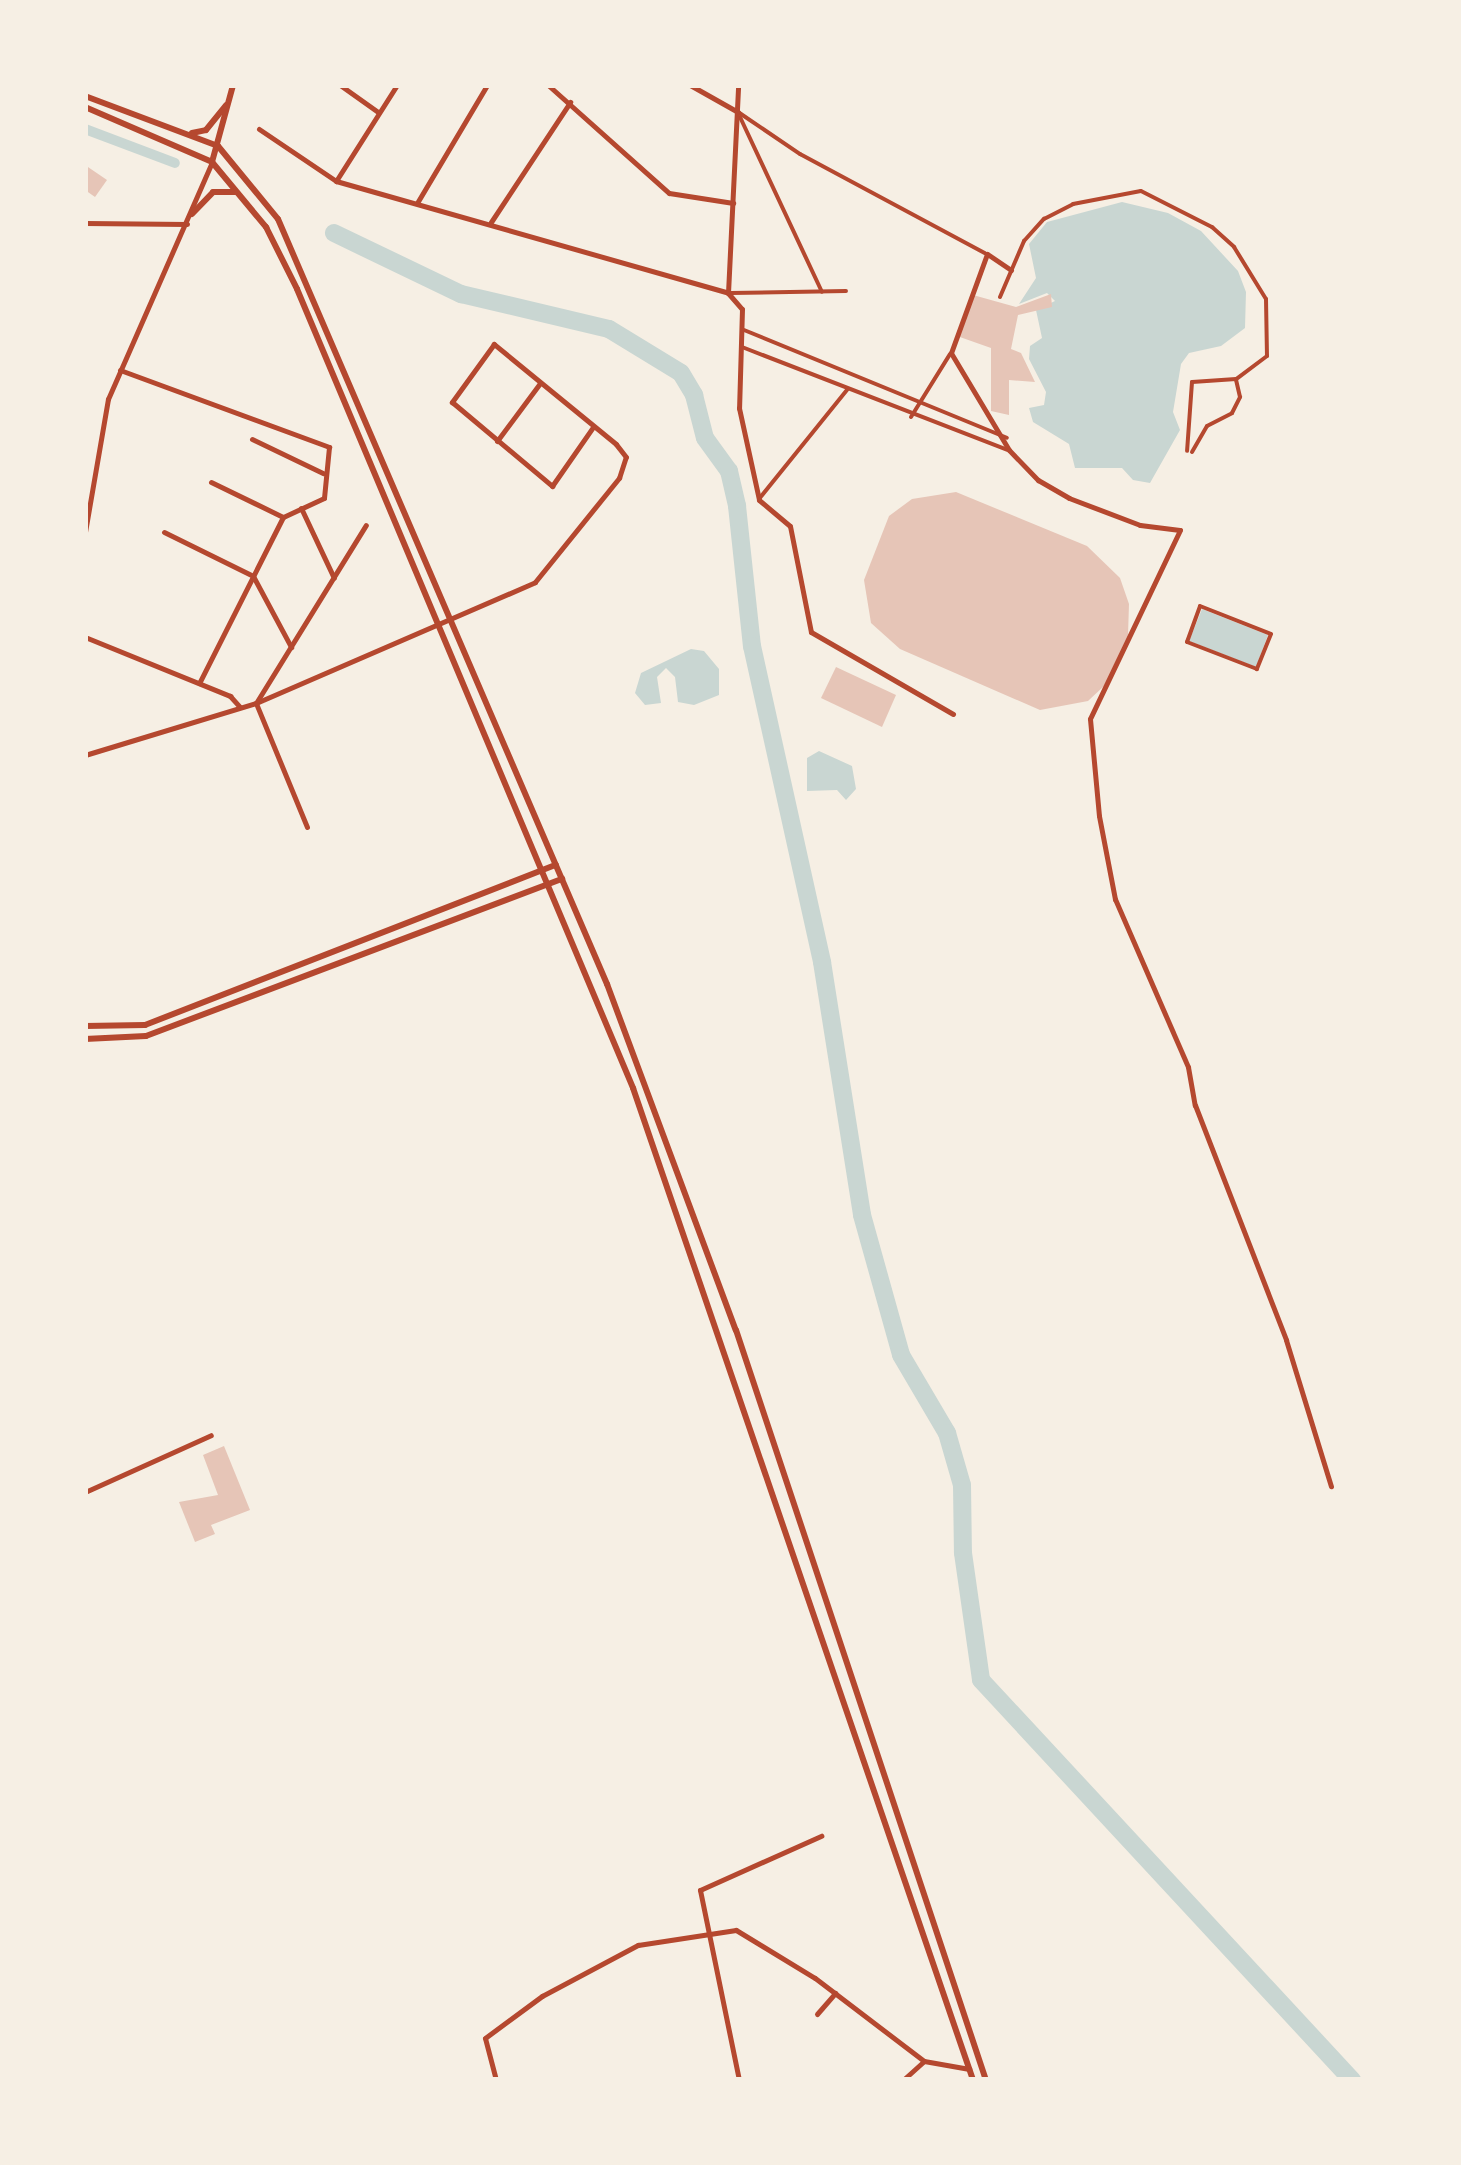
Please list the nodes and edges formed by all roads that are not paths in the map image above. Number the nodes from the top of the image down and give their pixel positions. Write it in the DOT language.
graph roads {
  1 [pos="233,85"];
  2 [pos="340,85"];
  3 [pos="397,85"];
  4 [pos="487,85"];
  5 [pos="548,85"];
  6 [pos="690,85"];
  7 [pos="738,85"];
  8 [pos="85,96"];
  9 [pos="230,100"];
  10 [pos="570,102"];
  11 [pos="85,108"];
  12 [pos="379,112"];
  13 [pos="738,112"];
  14 [pos="260,128"];
  15 [pos="187,133"];
  16 [pos="218,146"];
  17 [pos="212,162"];
  18 [pos="336,181"];
  19 [pos="240,194"];
  20 [pos="417,202"];
  21 [pos="733,203"];
  22 [pos="192,214"];
  23 [pos="491,222"];
  24 [pos="85,224"];
  25 [pos="188,224"];
  26 [pos="987,254"];
  27 [pos="1011,270"];
  28 [pos="846,291"];
  29 [pos="822,292"];
  30 [pos="728,293"];
  31 [pos="1000,297"];
  32 [pos="744,330"];
  33 [pos="766,340"];
  34 [pos="742,347"];
  35 [pos="950,353"];
  36 [pos="762,355"];
  37 [pos="824,364"];
  38 [pos="120,370"];
  39 [pos="818,378"];
  40 [pos="860,379"];
  41 [pos="1236,379"];
  42 [pos="540,383"];
  43 [pos="847,390"];
  44 [pos="854,393"];
  45 [pos="917,403"];
  46 [pos="911,417"];
  47 [pos="593,427"];
  48 [pos="998,437"];
  49 [pos="1006,438"];
  50 [pos="85,440"];
  51 [pos="252,440"];
  52 [pos="497,441"];
  53 [pos="98,443"];
  54 [pos="994,450"];
  55 [pos="1009,450"];
  56 [pos="324,473"];
  57 [pos="211,482"];
  58 [pos="759,500"];
  59 [pos="87,506"];
  60 [pos="302,508"];
  61 [pos="283,516"];
  62 [pos="366,526"];
  63 [pos="85,532"];
  64 [pos="164,532"];
  65 [pos="253,576"];
  66 [pos="334,578"];
  67 [pos="449,621"];
  68 [pos="438,625"];
  69 [pos="85,637"];
  70 [pos="1186,642"];
  71 [pos="291,647"];
  72 [pos="200,683"];
  73 [pos="256,703"];
  74 [pos="240,707"];
  75 [pos="953,714"];
  76 [pos="85,755"];
  77 [pos="307,827"];
  78 [pos="556,865"];
  79 [pos="542,872"];
  80 [pos="562,879"];
  81 [pos="548,885"];
  82 [pos="85,1026"];
  83 [pos="85,1040"];
  84 [pos="212,1435"];
  85 [pos="1331,1486"];
  86 [pos="85,1492"];
  87 [pos="821,1836"];
  88 [pos="708,1932"];
  89 [pos="835,1993"];
  90 [pos="817,2014"];
  91 [pos="924,2061"];
  92 [pos="969,2069"];
  93 [pos="496,2080"];
  94 [pos="738,2080"];
  95 [pos="903,2080"];
  96 [pos="973,2080"];
  97 [pos="986,2080"];
  1 -- 9 [label="street"];
  2 -- 12 [label="street"];
  3 -- 12 [label="street"];
  4 -- 20 [label="street"];
  5 -- 10 [label="street"];
  6 -- 13 [label="street"];
  7 -- 13 [label="street"];
  8 -- 15 [label="street"];
  9 -- 15 [label="street"];
  9 -- 16 [label="street"];
  10 -- 21 [label="street"];
  10 -- 23 [label="street"];
  11 -- 17 [label="street"];
  12 -- 18 [label="street"];
  13 -- 21 [label="street"];
  13 -- 26 [label="street"];
  13 -- 29 [label="street"];
  14 -- 18 [label="street"];
  15 -- 16 [label="street"];
  16 -- 17 [label="street"];
  16 -- 67 [label="street"];
  17 -- 19 [label="street"];
  17 -- 22 [label="street"];
  18 -- 20 [label="street"];
  19 -- 22 [label="street"];
  19 -- 68 [label="street"];
  20 -- 23 [label="street"];
  21 -- 30 [label="street"];
  22 -- 25 [label="street"];
  23 -- 30 [label="street"];
  24 -- 25 [label="street"];
  25 -- 38 [label="street"];
  26 -- 27 [label="street"];
  26 -- 35 [label="street"];
  27 -- 31 [label="street"];
  27 -- 41 [label="street"];
  28 -- 29 [label="street"];
  29 -- 30 [label="street"];
  30 -- 32 [label="street"];
  32 -- 33 [label="street"];
  32 -- 34 [label="street"];
  33 -- 36 [label="street"];
  33 -- 37 [label="street"];
  34 -- 36 [label="street"];
  34 -- 58 [label="street"];
  35 -- 45 [label="street"];
  35 -- 49 [label="street"];
  36 -- 39 [label="street"];
  37 -- 39 [label="street"];
  37 -- 40 [label="street"];
  38 -- 53 [label="street"];
  38 -- 56 [label="street"];
  39 -- 43 [label="street"];
  40 -- 44 [label="street"];
  40 -- 45 [label="street"];
  41 -- 41 [label="street"];
  42 -- 47 [label="street"];
  42 -- 52 [label="street"];
  42 -- 52 [label="street"];
  43 -- 44 [label="street"];
  43 -- 58 [label="street"];
  44 -- 46 [label="street"];
  45 -- 46 [label="street"];
  45 -- 48 [label="street"];
  46 -- 54 [label="street"];
  47 -- 52 [label="street"];
  47 -- 67 [label="street"];
  48 -- 49 [label="street"];
  48 -- 54 [label="street"];
  49 -- 55 [label="street"];
  50 -- 53 [label="street"];
  51 -- 56 [label="street"];
  53 -- 59 [label="street"];
  54 -- 55 [label="street"];
  55 -- 85 [label="street"];
  56 -- 60 [label="street"];
  57 -- 61 [label="street"];
  58 -- 75 [label="street"];
  59 -- 63 [label="street"];
  60 -- 61 [label="street"];
  60 -- 66 [label="street"];
  61 -- 65 [label="street"];
  62 -- 66 [label="street"];
  64 -- 65 [label="street"];
  65 -- 71 [label="street"];
  65 -- 72 [label="street"];
  66 -- 71 [label="street"];
  67 -- 68 [label="street"];
  67 -- 78 [label="street"];
  68 -- 73 [label="street"];
  68 -- 79 [label="street"];
  69 -- 72 [label="street"];
  70 -- 70 [label="street"];
  71 -- 73 [label="street"];
  72 -- 74 [label="street"];
  73 -- 74 [label="street"];
  73 -- 77 [label="street"];
  74 -- 76 [label="street"];
  78 -- 79 [label="street"];
  78 -- 80 [label="street"];
  79 -- 81 [label="street"];
  79 -- 82 [label="street"];
  80 -- 81 [label="street"];
  80 -- 97 [label="street"];
  81 -- 83 [label="street"];
  81 -- 92 [label="street"];
  84 -- 86 [label="street"];
  87 -- 88 [label="street"];
  88 -- 89 [label="street"];
  88 -- 93 [label="street"];
  88 -- 94 [label="street"];
  89 -- 90 [label="street"];
  89 -- 91 [label="street"];
  91 -- 92 [label="street"];
  91 -- 95 [label="street"];
  92 -- 96 [label="street"];
}
